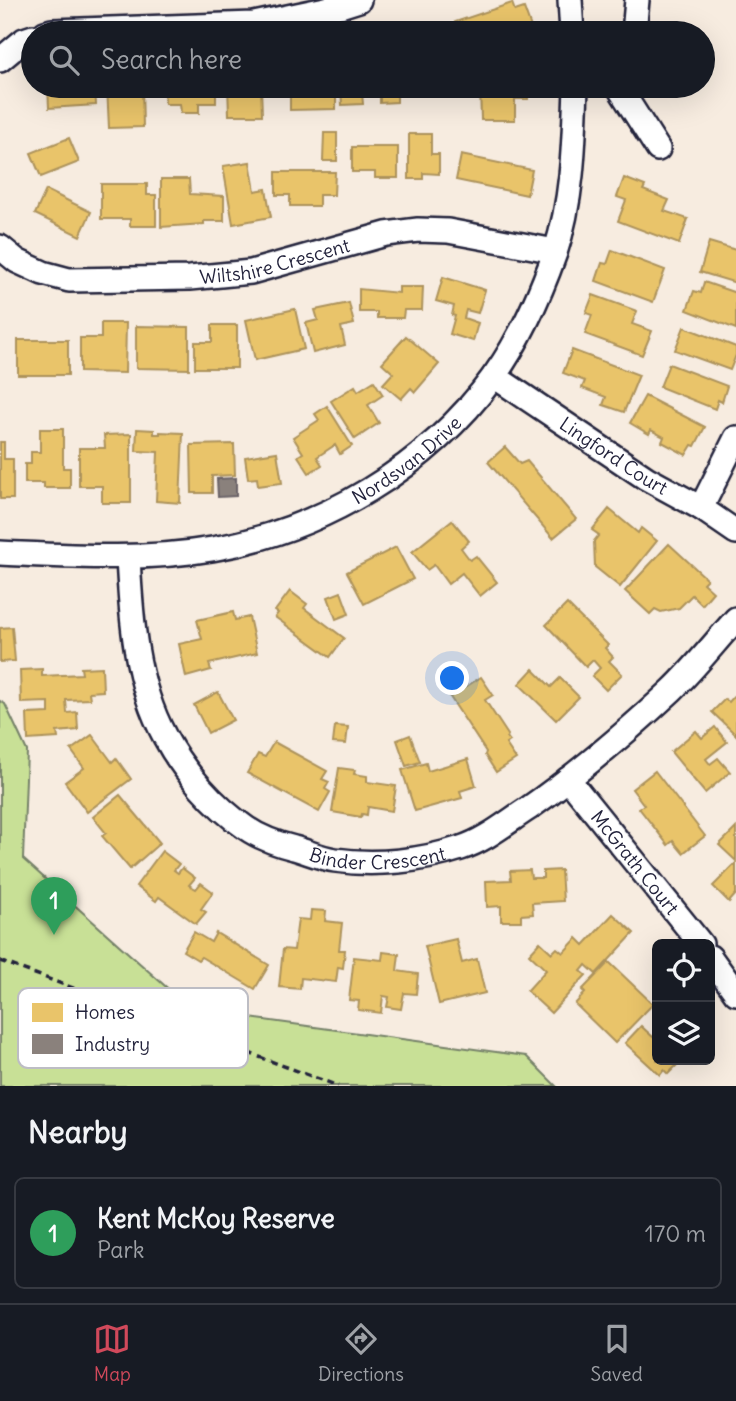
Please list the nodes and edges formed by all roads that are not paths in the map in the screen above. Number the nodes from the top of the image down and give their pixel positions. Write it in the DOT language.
graph roads {
  1 [pos="359,0"];
  2 [pos="570,0"];
  3 [pos="637,0"];
  4 [pos="268,21"];
  5 [pos="571,21"];
  6 [pos="635,21"];
  7 [pos="21,42"];
  8 [pos="0,60"];
  9 [pos="576,98"];
  10 [pos="626,98"];
  11 [pos="658,149"];
  12 [pos="0,247"];
  13 [pos="555,251"];
  14 [pos="494,376"];
  15 [pos="736,438"];
  16 [pos="701,508"];
  17 [pos="736,532"];
  18 [pos="0,553"];
  19 [pos="128,557"];
  20 [pos="736,619"];
  21 [pos="568,779"];
  22 [pos="697,939"];
  23 [pos="715,964"];
  24 [pos="736,993"];
  1 -- 4 [label="street"];
  2 -- 5 [label="street"];
  3 -- 6 [label="street"];
  7 -- 8 [label="street"];
  9 -- 13 [label="street, Nordsvan Drive"];
  10 -- 11 [label="street"];
  12 -- 13 [label="street, Wiltshire Crescent"];
  13 -- 14 [label="street, Nordsvan Drive"];
  14 -- 16 [label="street, Lingford Court"];
  14 -- 19 [label="street, Nordsvan Drive"];
  15 -- 16 [label="street"];
  16 -- 17 [label="street, Lingford Court"];
  18 -- 19 [label="street, Nordsvan Drive"];
  19 -- 21 [label="street, Binder Crescent"];
  20 -- 21 [label="street, Binder Crescent"];
  21 -- 22 [label="street, McGrath Court"];
  23 -- 24 [label="street"];
}
